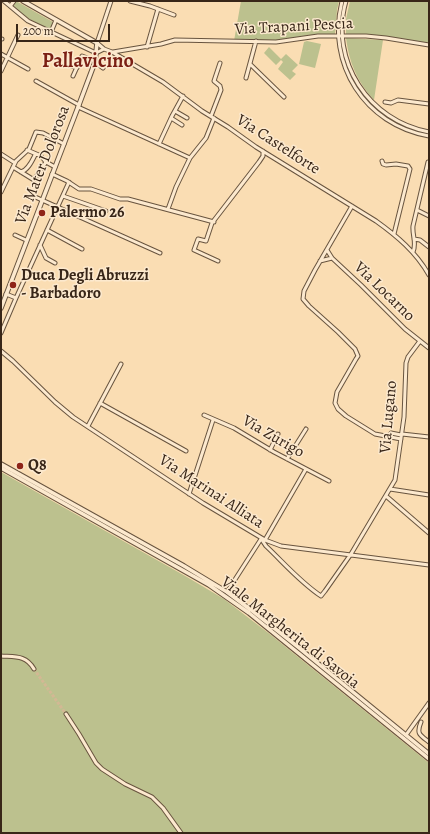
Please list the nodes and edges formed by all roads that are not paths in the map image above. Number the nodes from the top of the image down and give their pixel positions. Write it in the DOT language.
graph roads {
  1 [pos="4,1"];
  2 [pos="14,1"];
  3 [pos="23,1"];
  4 [pos="111,1"];
  5 [pos="130,1"];
  6 [pos="342,1"];
  7 [pos="346,1"];
  8 [pos="9,5"];
  9 [pos="158,9"];
  10 [pos="174,16"];
  11 [pos="56,20"];
  12 [pos="51,32"];
  13 [pos="18,35"];
  14 [pos="338,36"];
  15 [pos="342,36"];
  16 [pos="256,41"];
  17 [pos="97,43"];
  18 [pos="429,45"];
  19 [pos="147,47"];
  20 [pos="104,49"];
  21 [pos="112,52"];
  22 [pos="96,53"];
  23 [pos="1,54"];
  24 [pos="7,57"];
  25 [pos="95,62"];
  26 [pos="220,63"];
  27 [pos="66,64"];
  28 [pos="250,64"];
  29 [pos="28,68"];
  30 [pos="77,68"];
  31 [pos="104,68"];
  32 [pos="1,69"];
  33 [pos="73,76"];
  34 [pos="246,78"];
  35 [pos="36,81"];
  36 [pos="183,96"];
  37 [pos="284,97"];
  38 [pos="385,102"];
  39 [pos="429,104"];
  40 [pos="79,106"];
  41 [pos="175,111"];
  42 [pos="210,116"];
  43 [pos="171,118"];
  44 [pos="186,118"];
  45 [pos="214,118"];
  46 [pos="182,125"];
  47 [pos="429,132"];
  48 [pos="429,136"];
  49 [pos="64,144"];
  50 [pos="159,144"];
  51 [pos="27,150"];
  52 [pos="263,151"];
  53 [pos="1,154"];
  54 [pos="35,154"];
  55 [pos="190,158"];
  56 [pos="382,160"];
  57 [pos="15,162"];
  58 [pos="46,162"];
  59 [pos="428,162"];
  60 [pos="55,166"];
  61 [pos="13,167"];
  62 [pos="21,172"];
  63 [pos="52,174"];
  64 [pos="427,174"];
  65 [pos="69,182"];
  66 [pos="1,192"];
  67 [pos="33,196"];
  68 [pos="63,196"];
  69 [pos="42,201"];
  70 [pos="352,206"];
  71 [pos="57,208"];
  72 [pos="168,209"];
  73 [pos="417,210"];
  74 [pos="106,211"];
  75 [pos="429,216"];
  76 [pos="214,222"];
  77 [pos="47,230"];
  78 [pos="394,234"];
  79 [pos="15,235"];
  80 [pos="414,239"];
  81 [pos="26,240"];
  82 [pos="40,246"];
  83 [pos="429,247"];
  84 [pos="82,250"];
  85 [pos="326,250"];
  86 [pos="413,252"];
  87 [pos="160,253"];
  88 [pos="332,258"];
  89 [pos="218,261"];
  90 [pos="320,261"];
  91 [pos="55,263"];
  92 [pos="429,275"];
  93 [pos="6,294"];
  94 [pos="16,298"];
  95 [pos="1,308"];
  96 [pos="1,332"];
  97 [pos="420,341"];
  98 [pos="429,348"];
  99 [pos="1,351"];
  100 [pos="121,364"];
  101 [pos="100,403"];
  102 [pos="204,415"];
  103 [pos="213,420"];
  104 [pos="88,426"];
  105 [pos="306,429"];
  106 [pos="278,434"];
  107 [pos="401,436"];
  108 [pos="429,437"];
  109 [pos="270,450"];
  110 [pos="186,451"];
  111 [pos="287,459"];
  112 [pos="1,464"];
  113 [pos="1,468"];
  114 [pos="306,469"];
  115 [pos="329,481"];
  116 [pos="390,489"];
  117 [pos="189,494"];
  118 [pos="429,495"];
  119 [pos="386,496"];
  120 [pos="429,533"];
  121 [pos="263,539"];
  122 [pos="351,554"];
  123 [pos="429,565"];
  124 [pos="227,592"];
  125 [pos="1,656"];
  126 [pos="34,669"];
  127 [pos="429,703"];
  128 [pos="66,714"];
  129 [pos="421,722"];
  130 [pos="406,735"];
  131 [pos="429,742"];
  132 [pos="429,754"];
  133 [pos="429,759"];
  134 [pos="181,833"];
  1 -- 8 [label="street"];
  2 -- 8 [label="street"];
  3 -- 11 [label="street"];
  4 -- 17 [label="street"];
  5 -- 9 [label="street"];
  6 -- 14 [label="street"];
  7 -- 15 [label="street"];
  8 -- 12 [label="street"];
  9 -- 10 [label="street"];
  9 -- 19 [label="street"];
  11 -- 12 [label="street"];
  11 -- 17 [label="street"];
  12 -- 22 [label="street"];
  13 -- 24 [label="street"];
  14 -- 15 [label="street, Via Trapani Pescia"];
  14 -- 16 [label="street, Via Trapani Pescia"];
  14 -- 48 [label="street"];
  15 -- 18 [label="street, Via Trapani Pescia"];
  15 -- 47 [label="street"];
  16 -- 19 [label="street, Via Trapani Pescia"];
  16 -- 28 [label="street"];
  17 -- 20 [label="street"];
  17 -- 22 [label="street, Via Mater Dolorosa"];
  19 -- 21 [label="street, Via Trapani Pescia"];
  20 -- 21 [label="street, Via Castelforte"];
  20 -- 22 [label="street"];
  21 -- 36 [label="street, Via Castelforte"];
  22 -- 25 [label="street, Via Mater Dolorosa"];
  23 -- 24 [label="street"];
  24 -- 29 [label="street"];
  24 -- 32 [label="street"];
  25 -- 30 [label="street"];
  25 -- 31 [label="street"];
  25 -- 40 [label="street, Via Mater Dolorosa"];
  26 -- 42 [label="street"];
  27 -- 30 [label="street"];
  28 -- 34 [label="street"];
  28 -- 37 [label="street"];
  30 -- 33 [label="street"];
  35 -- 40 [label="street"];
  36 -- 41 [label="street"];
  36 -- 42 [label="street, Via Castelforte"];
  38 -- 39 [label="street"];
  40 -- 49 [label="street, Via Mater Dolorosa"];
  40 -- 50 [label="street"];
  41 -- 43 [label="street"];
  41 -- 44 [label="street"];
  42 -- 45 [label="street, Via Castelforte"];
  43 -- 46 [label="street"];
  43 -- 50 [label="street"];
  45 -- 52 [label="street, Via Castelforte"];
  45 -- 55 [label="street"];
  49 -- 51 [label="street"];
  49 -- 60 [label="street, Via Mater Dolorosa"];
  50 -- 55 [label="street"];
  51 -- 54 [label="street"];
  51 -- 57 [label="street"];
  52 -- 70 [label="street, Via Castelforte"];
  52 -- 76 [label="street"];
  53 -- 57 [label="street"];
  54 -- 58 [label="street"];
  54 -- 62 [label="street"];
  55 -- 72 [label="street"];
  56 -- 78 [label="street"];
  57 -- 61 [label="street"];
  58 -- 60 [label="street"];
  58 -- 62 [label="street"];
  59 -- 64 [label="street"];
  60 -- 63 [label="street, Via Mater Dolorosa"];
  61 -- 62 [label="street"];
  61 -- 66 [label="street"];
  63 -- 65 [label="street"];
  63 -- 69 [label="street, Via Mater Dolorosa"];
  64 -- 73 [label="street"];
  65 -- 68 [label="street"];
  65 -- 72 [label="street"];
  67 -- 69 [label="street"];
  68 -- 71 [label="street"];
  68 -- 74 [label="street"];
  69 -- 71 [label="street"];
  69 -- 81 [label="street, Via Mater Dolorosa"];
  70 -- 78 [label="street, Via Castelforte"];
  70 -- 85 [label="street"];
  71 -- 77 [label="street"];
  71 -- 87 [label="street"];
  72 -- 76 [label="street"];
  73 -- 75 [label="street"];
  73 -- 80 [label="street"];
  76 -- 89 [label="street"];
  77 -- 82 [label="street"];
  77 -- 84 [label="street"];
  78 -- 86 [label="street, Via Castelforte"];
  79 -- 81 [label="street"];
  80 -- 83 [label="street"];
  80 -- 86 [label="street"];
  81 -- 93 [label="street, Via Mater Dolorosa"];
  82 -- 91 [label="street"];
  82 -- 94 [label="street"];
  85 -- 88 [label="street, Via Locarno"];
  85 -- 90 [label="street"];
  86 -- 92 [label="street, Via Castelforte"];
  88 -- 90 [label="street"];
  88 -- 97 [label="street, Via Locarno"];
  90 -- 107 [label="street"];
  93 -- 94 [label="street"];
  93 -- 95 [label="street, Via Mater Dolorosa"];
  94 -- 96 [label="street"];
  97 -- 98 [label="street, Via Locarno"];
  97 -- 107 [label="street, Via Lugano"];
  99 -- 104 [label="street, Via Marinai Alliata"];
  100 -- 101 [label="street"];
  101 -- 104 [label="street"];
  101 -- 110 [label="street"];
  102 -- 103 [label="street, Via Zurigo"];
  103 -- 109 [label="street, Via Zurigo"];
  103 -- 117 [label="street"];
  104 -- 117 [label="street, Via Marinai Alliata"];
  105 -- 111 [label="street"];
  106 -- 109 [label="street"];
  107 -- 108 [label="street"];
  107 -- 116 [label="street, Via Lugano"];
  109 -- 111 [label="street, Via Zurigo"];
  111 -- 114 [label="street, Via Zurigo"];
  112 -- 124 [label="street, Viale Margherita di Savoia"];
  113 -- 133 [label="street, Viale Margherita di Savoia"];
  114 -- 115 [label="street, Via Zurigo"];
  114 -- 121 [label="street"];
  116 -- 118 [label="street"];
  116 -- 119 [label="street, Via Lugano"];
  117 -- 121 [label="street, Via Marinai Alliata"];
  119 -- 120 [label="street"];
  119 -- 122 [label="street, Via Marinai Alliata"];
  121 -- 122 [label="street"];
  121 -- 122 [label="street, Via Marinai Alliata"];
  121 -- 124 [label="street"];
  122 -- 123 [label="street"];
  124 -- 130 [label="street, Viale Margherita di Savoia"];
  125 -- 126 [label="street"];
  127 -- 130 [label="street"];
  128 -- 134 [label="street"];
  129 -- 131 [label="street"];
  130 -- 132 [label="street, Viale Margherita di Savoia"];
}
